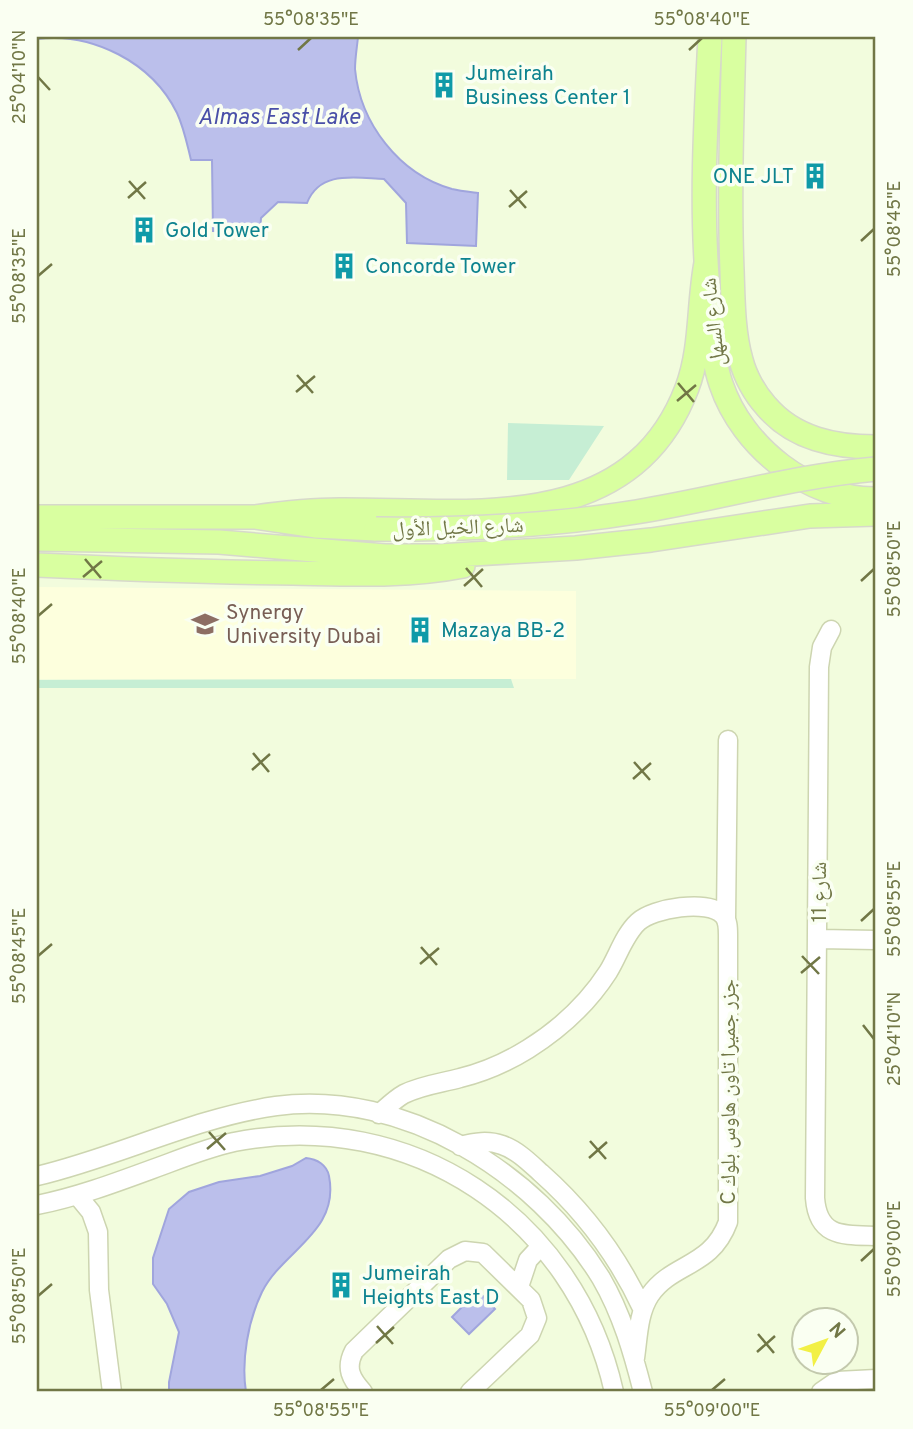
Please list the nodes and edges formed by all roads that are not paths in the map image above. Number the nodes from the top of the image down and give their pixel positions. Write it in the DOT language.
graph roads {
  1 [pos="710,37"];
  2 [pos="734,37"];
  3 [pos="706,263"];
  4 [pos="876,447"];
  5 [pos="876,469"];
  6 [pos="876,499"];
  7 [pos="876,514"];
  8 [pos="37,517"];
  9 [pos="255,517"];
  10 [pos="37,539"];
  11 [pos="501,554"];
  12 [pos="37,565"];
  13 [pos="831,630"];
  14 [pos="728,740"];
  15 [pos="726,920"];
  16 [pos="819,939"];
  17 [pos="876,940"];
  18 [pos="379,1114"];
  19 [pos="195,1124"];
  20 [pos="460,1146"];
  21 [pos="182,1158"];
  22 [pos="37,1176"];
  23 [pos="108,1186"];
  24 [pos="77,1195"];
  25 [pos="37,1205"];
  26 [pos="98,1232"];
  27 [pos="876,1236"];
  28 [pos="538,1242"];
  29 [pos="528,1260"];
  30 [pos="501,1269"];
  31 [pos="601,1280"];
  32 [pos="519,1287"];
  33 [pos="643,1310"];
  34 [pos="635,1358"];
  35 [pos="876,1379"];
  36 [pos="112,1392"];
  37 [pos="363,1392"];
  38 [pos="470,1392"];
  39 [pos="614,1392"];
  40 [pos="643,1392"];
  41 [pos="821,1392"];
  1 -- 3 [label="main road, شارع السهل"];
  2 -- 4 [label="main road"];
  3 -- 6 [label="main road, شارع السهل"];
  3 -- 9 [label="main road, شارع السهل"];
  5 -- 9 [label="main road, شارع الخيل الأول, bridge"];
  7 -- 11 [label="main road, شارع الخيل الأول"];
  8 -- 9 [label="main road, شارع الخيل الأول"];
  10 -- 11 [label="main road, شارع الخيل الأول"];
  11 -- 12 [label="main road"];
  13 -- 16 [label="street, شارع 11"];
  14 -- 15 [label="street, C جزر جميرا تاون هاوس بلوك"];
  15 -- 18 [label="street"];
  15 -- 33 [label="street, C جزر جميرا تاون هاوس بلوك"];
  16 -- 17 [label="street"];
  16 -- 27 [label="street, شارع 11"];
  18 -- 19 [label="street"];
  18 -- 20 [label="street"];
  19 -- 21 [label="street"];
  19 -- 22 [label="street"];
  20 -- 31 [label="street"];
  20 -- 33 [label="street"];
  21 -- 23 [label="street"];
  21 -- 28 [label="street"];
  23 -- 24 [label="street"];
  23 -- 26 [label="street"];
  24 -- 25 [label="street"];
  24 -- 26 [label="street"];
  26 -- 36 [label="street"];
  28 -- 29 [label="street"];
  28 -- 31 [label="street"];
  28 -- 39 [label="street"];
  29 -- 30 [label="street"];
  29 -- 32 [label="street"];
  30 -- 32 [label="street"];
  30 -- 37 [label="street"];
  31 -- 34 [label="street"];
  32 -- 38 [label="street"];
  33 -- 34 [label="street, C جزر جميرا تاون هاوس بلوك"];
  34 -- 40 [label="street"];
  35 -- 41 [label="street"];
}
